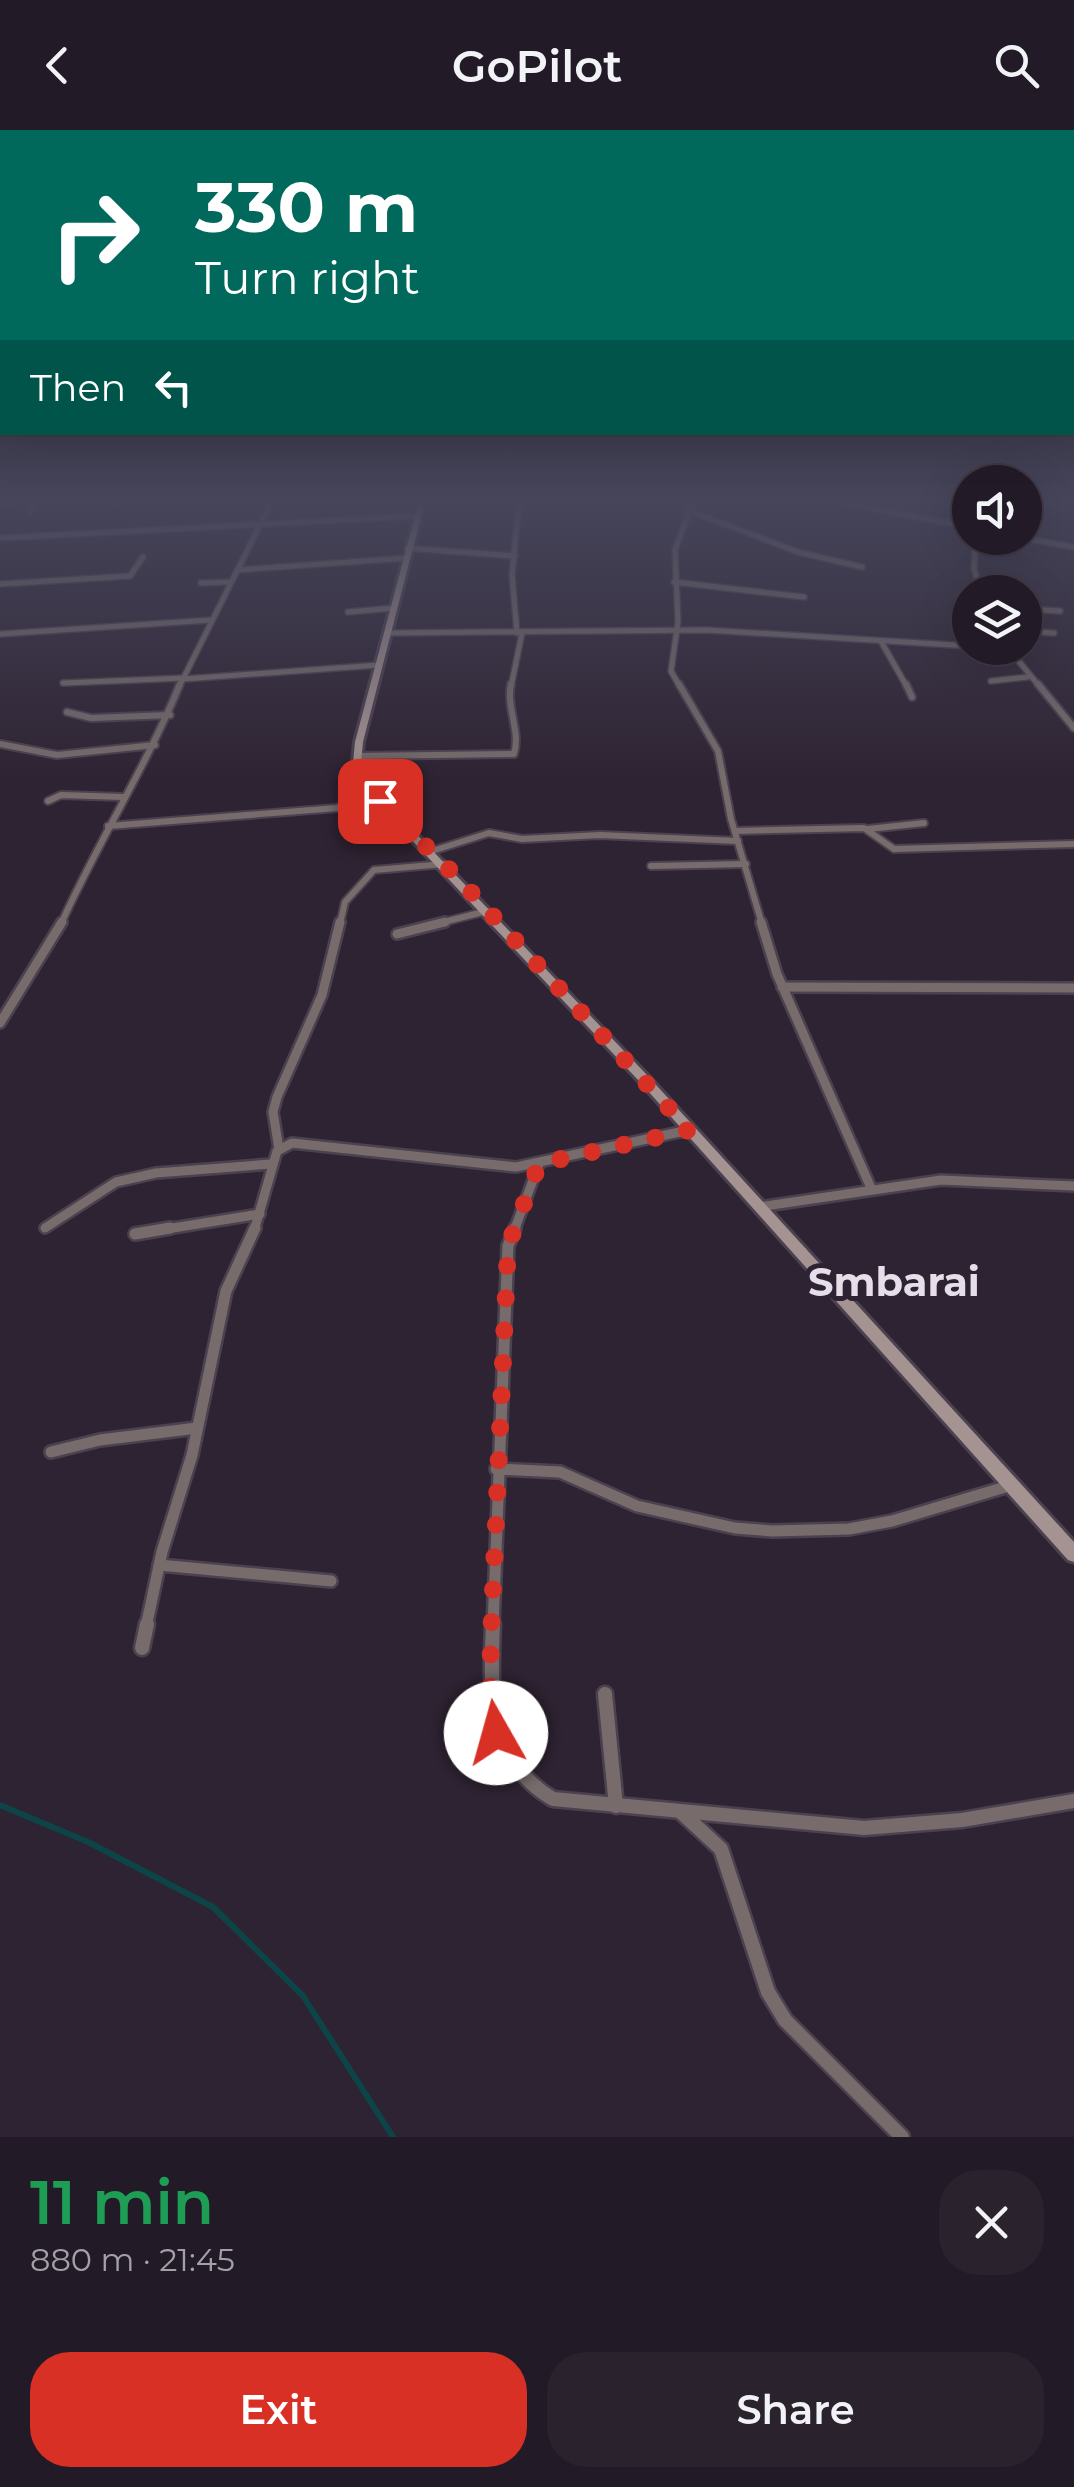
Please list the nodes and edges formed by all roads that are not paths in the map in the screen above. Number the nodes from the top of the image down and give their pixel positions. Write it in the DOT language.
graph roads {
  1 [pos="224,595"];
  2 [pos="397,595"];
  3 [pos="515,595"];
  4 [pos="675,595"];
  5 [pos="784,595"];
  6 [pos="804,597"];
  7 [pos="394,608"];
  8 [pos="1042,610"];
  9 [pos="348,612"];
  10 [pos="1060,612"];
  11 [pos="211,620"];
  12 [pos="678,630"];
  13 [pos="388,632"];
  14 [pos="1042,632"];
  15 [pos="1054,633"];
  16 [pos="0,634"];
  17 [pos="520,634"];
  18 [pos="882,643"];
  19 [pos="952,645"];
  20 [pos="1019,665"];
  21 [pos="379,666"];
  22 [pos="184,678"];
  23 [pos="1028,678"];
  24 [pos="991,681"];
  25 [pos="63,684"];
  26 [pos="912,697"];
  27 [pos="67,712"];
  28 [pos="170,715"];
  29 [pos="1074,728"];
  30 [pos="0,744"];
  31 [pos="154,745"];
  32 [pos="357,756"];
  33 [pos="362,781"];
  34 [pos="124,797"];
  35 [pos="48,801"];
  36 [pos="924,823"];
  37 [pos="108,826"];
  38 [pos="868,829"];
  39 [pos="735,831"];
  40 [pos="738,841"];
  41 [pos="1074,844"];
  42 [pos="432,851"];
  43 [pos="444,864"];
  44 [pos="746,864"];
  45 [pos="650,866"];
  46 [pos="487,911"];
  47 [pos="397,934"];
  48 [pos="782,987"];
  49 [pos="1074,988"];
  50 [pos="0,1023"];
  51 [pos="689,1130"];
  52 [pos="278,1149"];
  53 [pos="271,1164"];
  54 [pos="539,1164"];
  55 [pos="1074,1186"];
  56 [pos="871,1188"];
  57 [pos="758,1208"];
  58 [pos="260,1214"];
  59 [pos="44,1228"];
  60 [pos="135,1234"];
  61 [pos="197,1428"];
  62 [pos="51,1452"];
  63 [pos="496,1469"];
  64 [pos="1012,1485"];
  65 [pos="1071,1546"];
  66 [pos="159,1565"];
  67 [pos="330,1580"];
  68 [pos="142,1648"];
  69 [pos="605,1694"];
  70 [pos="1074,1801"];
  71 [pos="616,1806"];
  72 [pos="680,1811"];
  73 [pos="902,2137"];
  1 -- 11 [label="street"];
  2 -- 7 [label="street"];
  3 -- 17 [label="street"];
  4 -- 12 [label="street"];
  5 -- 6 [label="street"];
  7 -- 9 [label="street"];
  7 -- 13 [label="street"];
  8 -- 10 [label="street"];
  11 -- 16 [label="street"];
  11 -- 22 [label="street"];
  12 -- 17 [label="street"];
  12 -- 18 [label="street"];
  12 -- 39 [label="street"];
  13 -- 17 [label="street"];
  13 -- 21 [label="street"];
  14 -- 15 [label="street"];
  17 -- 32 [label="street"];
  18 -- 19 [label="street"];
  18 -- 26 [label="street"];
  20 -- 23 [label="street"];
  21 -- 22 [label="street"];
  21 -- 32 [label="street"];
  22 -- 25 [label="street"];
  22 -- 28 [label="street"];
  23 -- 24 [label="street"];
  23 -- 29 [label="street"];
  27 -- 28 [label="street"];
  28 -- 31 [label="street"];
  30 -- 31 [label="street"];
  31 -- 34 [label="street"];
  32 -- 33 [label="street"];
  33 -- 37 [label="street"];
  33 -- 42 [label="street"];
  34 -- 35 [label="street"];
  34 -- 37 [label="street"];
  36 -- 38 [label="street"];
  37 -- 50 [label="street"];
  38 -- 39 [label="street"];
  38 -- 41 [label="street"];
  39 -- 40 [label="street"];
  40 -- 42 [label="street"];
  40 -- 44 [label="street"];
  42 -- 43 [label="street"];
  43 -- 46 [label="street"];
  43 -- 52 [label="street"];
  44 -- 45 [label="street"];
  44 -- 48 [label="street"];
  46 -- 47 [label="street"];
  46 -- 51 [label="street"];
  48 -- 49 [label="street"];
  48 -- 56 [label="street"];
  51 -- 54 [label="street"];
  51 -- 57 [label="street"];
  52 -- 53 [label="street"];
  52 -- 54 [label="street"];
  53 -- 58 [label="street"];
  53 -- 59 [label="street"];
  54 -- 63 [label="street"];
  55 -- 56 [label="street"];
  56 -- 57 [label="street"];
  57 -- 64 [label="street"];
  58 -- 60 [label="street"];
  58 -- 61 [label="street"];
  61 -- 62 [label="street"];
  61 -- 66 [label="street"];
  63 -- 64 [label="street"];
  63 -- 71 [label="street"];
  64 -- 65 [label="street"];
  66 -- 67 [label="street"];
  66 -- 68 [label="street"];
  69 -- 71 [label="street"];
  70 -- 72 [label="street"];
  71 -- 72 [label="street"];
  72 -- 73 [label="street"];
}
